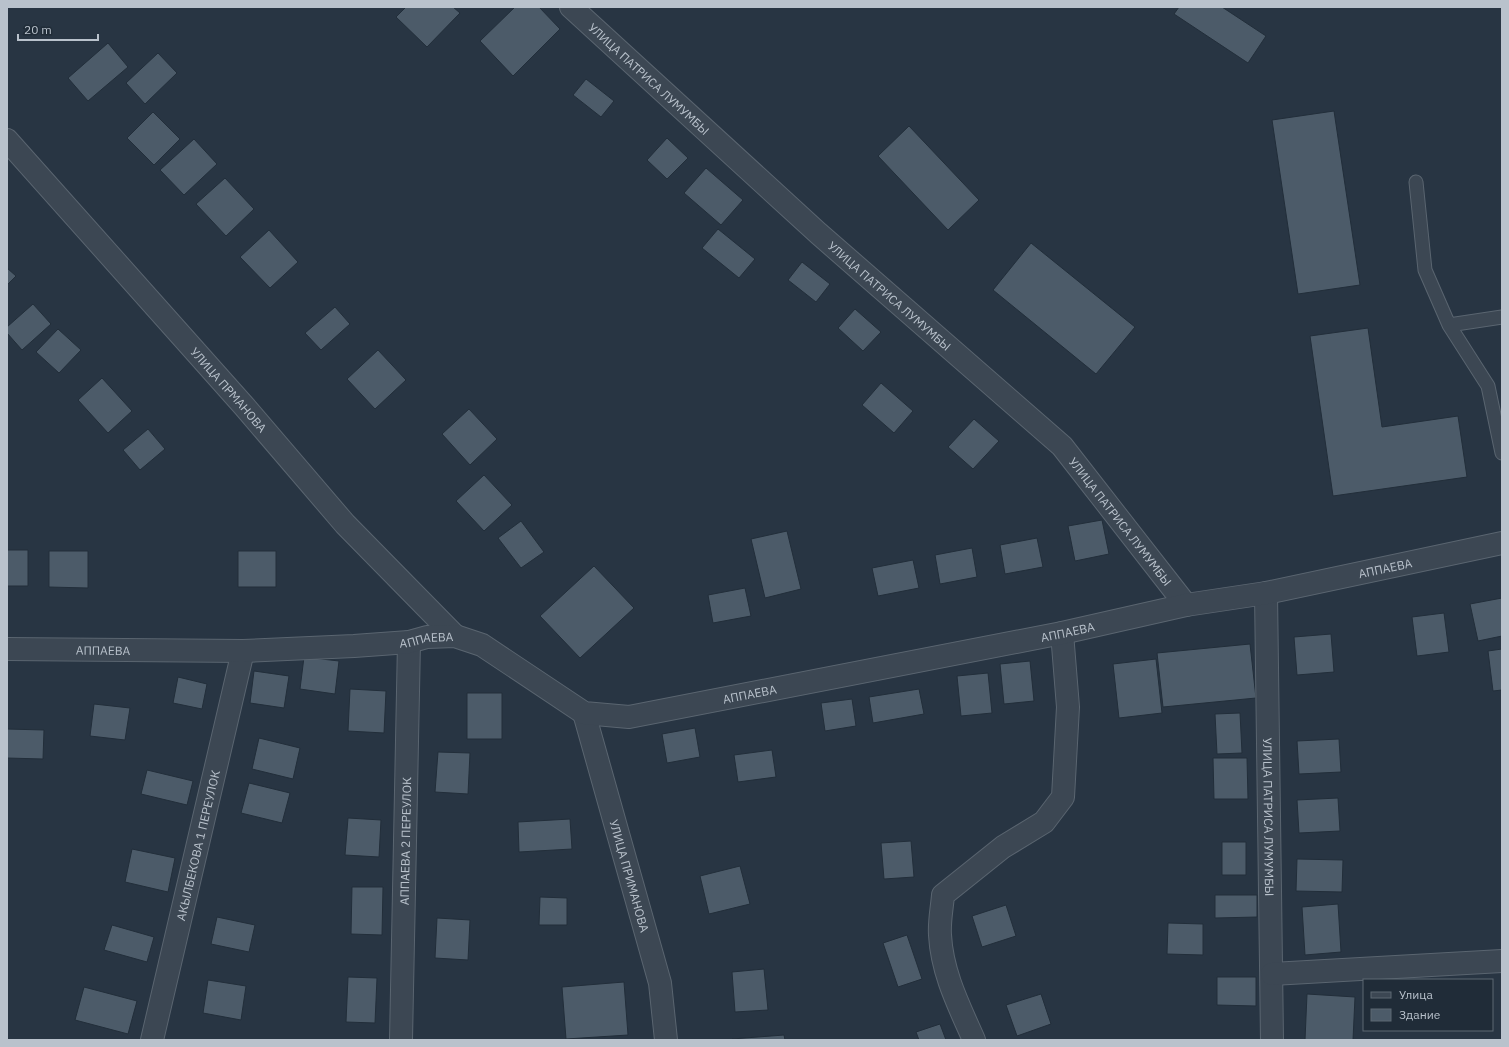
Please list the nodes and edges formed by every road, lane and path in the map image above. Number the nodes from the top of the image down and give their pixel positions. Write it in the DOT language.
graph roads {
  1 [pos="572,7"];
  2 [pos="7,140"];
  3 [pos="1416,182"];
  4 [pos="1502,317"];
  5 [pos="1448,325"];
  6 [pos="1502,453"];
  7 [pos="1502,543"];
  8 [pos="1266,593"];
  9 [pos="1186,605"];
  10 [pos="1062,633"];
  11 [pos="455,636"];
  12 [pos="409,642"];
  13 [pos="7,649"];
  14 [pos="243,651"];
  15 [pos="584,713"];
  16 [pos="1502,961"];
  17 [pos="1272,974"];
  18 [pos="152,1040"];
  19 [pos="401,1040"];
  20 [pos="666,1040"];
  21 [pos="974,1040"];
  22 [pos="1272,1040"];
  1 -- 9 [label="street, УЛИЦА ПАТРИСА ЛУМУМБЫ"];
  2 -- 11 [label="street, УЛИЦА ПРМАНОВА"];
  3 -- 5 [label="lane"];
  4 -- 5 [label="lane"];
  5 -- 6 [label="lane"];
  7 -- 8 [label="street, АППАЕВА"];
  8 -- 9 [label="street, АППАЕВА"];
  8 -- 17 [label="street, УЛИЦА ПАТРИСА ЛУМУМБЫ"];
  9 -- 10 [label="street, АППАЕВА"];
  10 -- 15 [label="street, АППАЕВА"];
  10 -- 21 [label="street"];
  11 -- 12 [label="street, АППАЕВА"];
  11 -- 15 [label="street, АППАЕВА"];
  12 -- 14 [label="street, АППАЕВА"];
  12 -- 19 [label="street, АППАЕВА 2 ПЕРЕУЛОК"];
  13 -- 14 [label="street, АППАЕВА"];
  14 -- 18 [label="street, АКЫЛБЕКОВА 1 ПЕРЕУЛОК"];
  15 -- 20 [label="street, УЛИЦА ПРИМАНОВА"];
  16 -- 17 [label="street"];
  17 -- 22 [label="street, УЛИЦА ПАТРИСА ЛУМУМБЫ"];
}
